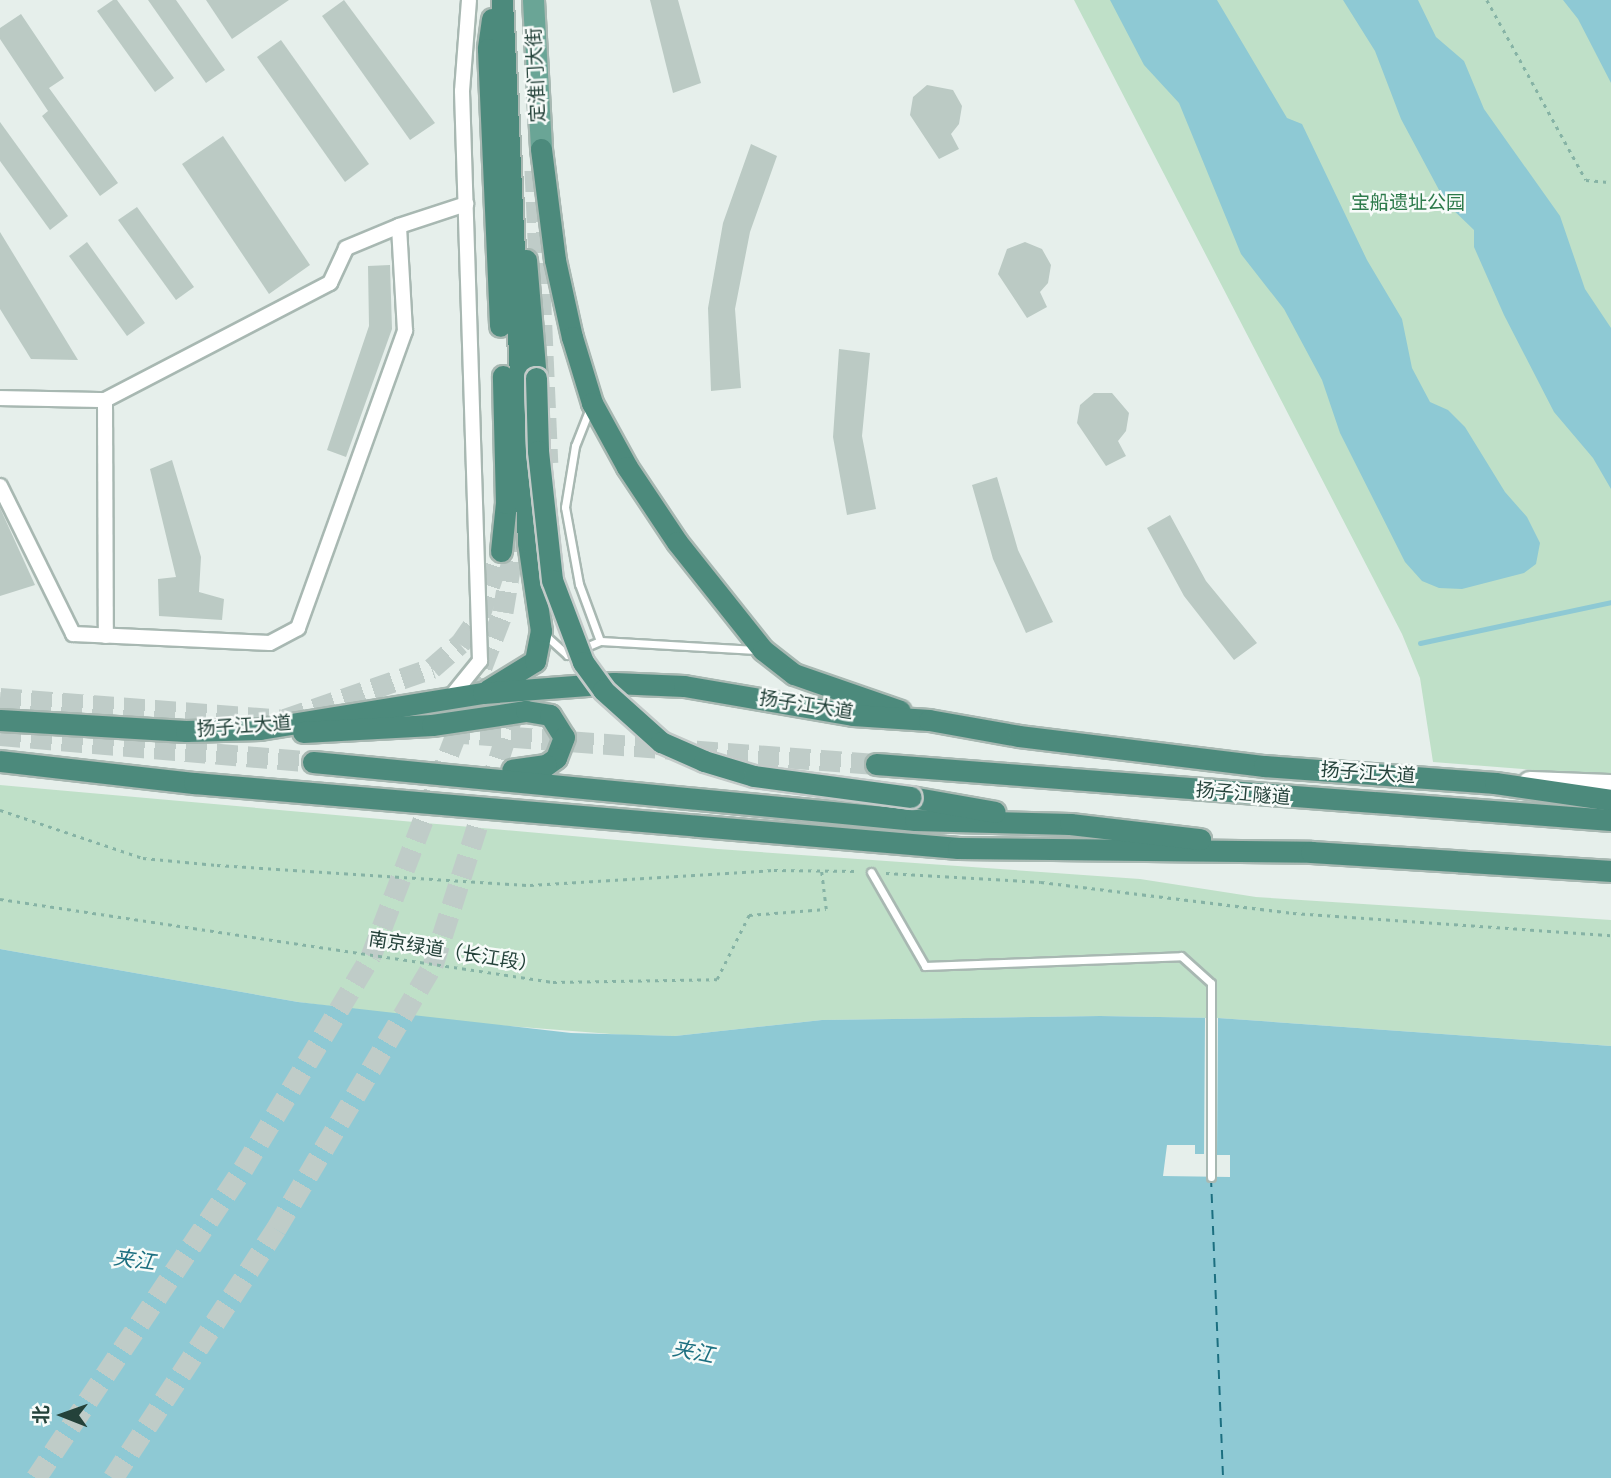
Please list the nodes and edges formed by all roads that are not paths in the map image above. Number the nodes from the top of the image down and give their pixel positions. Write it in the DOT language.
graph roads {
  1 [pos="469,0"];
  2 [pos="495,0"];
  3 [pos="502,0"];
  4 [pos="533,0"];
  5 [pos="541,149"];
  6 [pos="466,204"];
  7 [pos="399,226"];
  8 [pos="0,398"];
  9 [pos="106,400"];
  10 [pos="592,404"];
  11 [pos="0,486"];
  12 [pos="501,551"];
  13 [pos="541,631"];
  14 [pos="106,636"];
  15 [pos="600,641"];
  16 [pos="763,650"];
  17 [pos="483,692"];
  18 [pos="450,698"];
  19 [pos="0,720"];
  20 [pos="929,720"];
  21 [pos="260,729"];
  22 [pos="0,761"];
  23 [pos="313,761"];
  24 [pos="876,764"];
  25 [pos="478,774"];
  26 [pos="1495,783"];
  27 [pos="1611,785"];
  28 [pos="1611,800"];
  29 [pos="1611,820"];
  30 [pos="1070,824"];
  31 [pos="1311,852"];
  32 [pos="1611,871"];
  33 [pos="870,872"];
  34 [pos="1211,1177"];
  1 -- 6 [label="street"];
  2 -- 12 [label="highway"];
  3 -- 13 [label="highway"];
  3 -- 30 [label="highway, bridge"];
  4 -- 5 [label="main road, 定淮门大街"];
  5 -- 10 [label="highway"];
  6 -- 7 [label="street"];
  6 -- 18 [label="street"];
  7 -- 9 [label="street"];
  7 -- 14 [label="street"];
  8 -- 9 [label="street"];
  9 -- 14 [label="street"];
  10 -- 15 [label="lane"];
  10 -- 16 [label="highway"];
  11 -- 14 [label="street"];
  13 -- 15 [label="lane"];
  13 -- 17 [label="highway"];
  15 -- 16 [label="lane"];
  16 -- 20 [label="highway"];
  17 -- 18 [label="highway, 扬子江大道"];
  17 -- 20 [label="highway, 扬子江大道"];
  18 -- 21 [label="highway, 扬子江大道"];
  19 -- 21 [label="highway, 扬子江大道"];
  20 -- 26 [label="highway, 扬子江大道"];
  21 -- 25 [label="highway"];
  22 -- 31 [label="highway"];
  23 -- 25 [label="highway"];
  24 -- 29 [label="highway, 扬子江隧道"];
  25 -- 30 [label="highway"];
  26 -- 27 [label="main road"];
  26 -- 28 [label="highway, 扬子江大道"];
  30 -- 31 [label="highway"];
  31 -- 32 [label="highway"];
  33 -- 34 [label="lane"];
}
